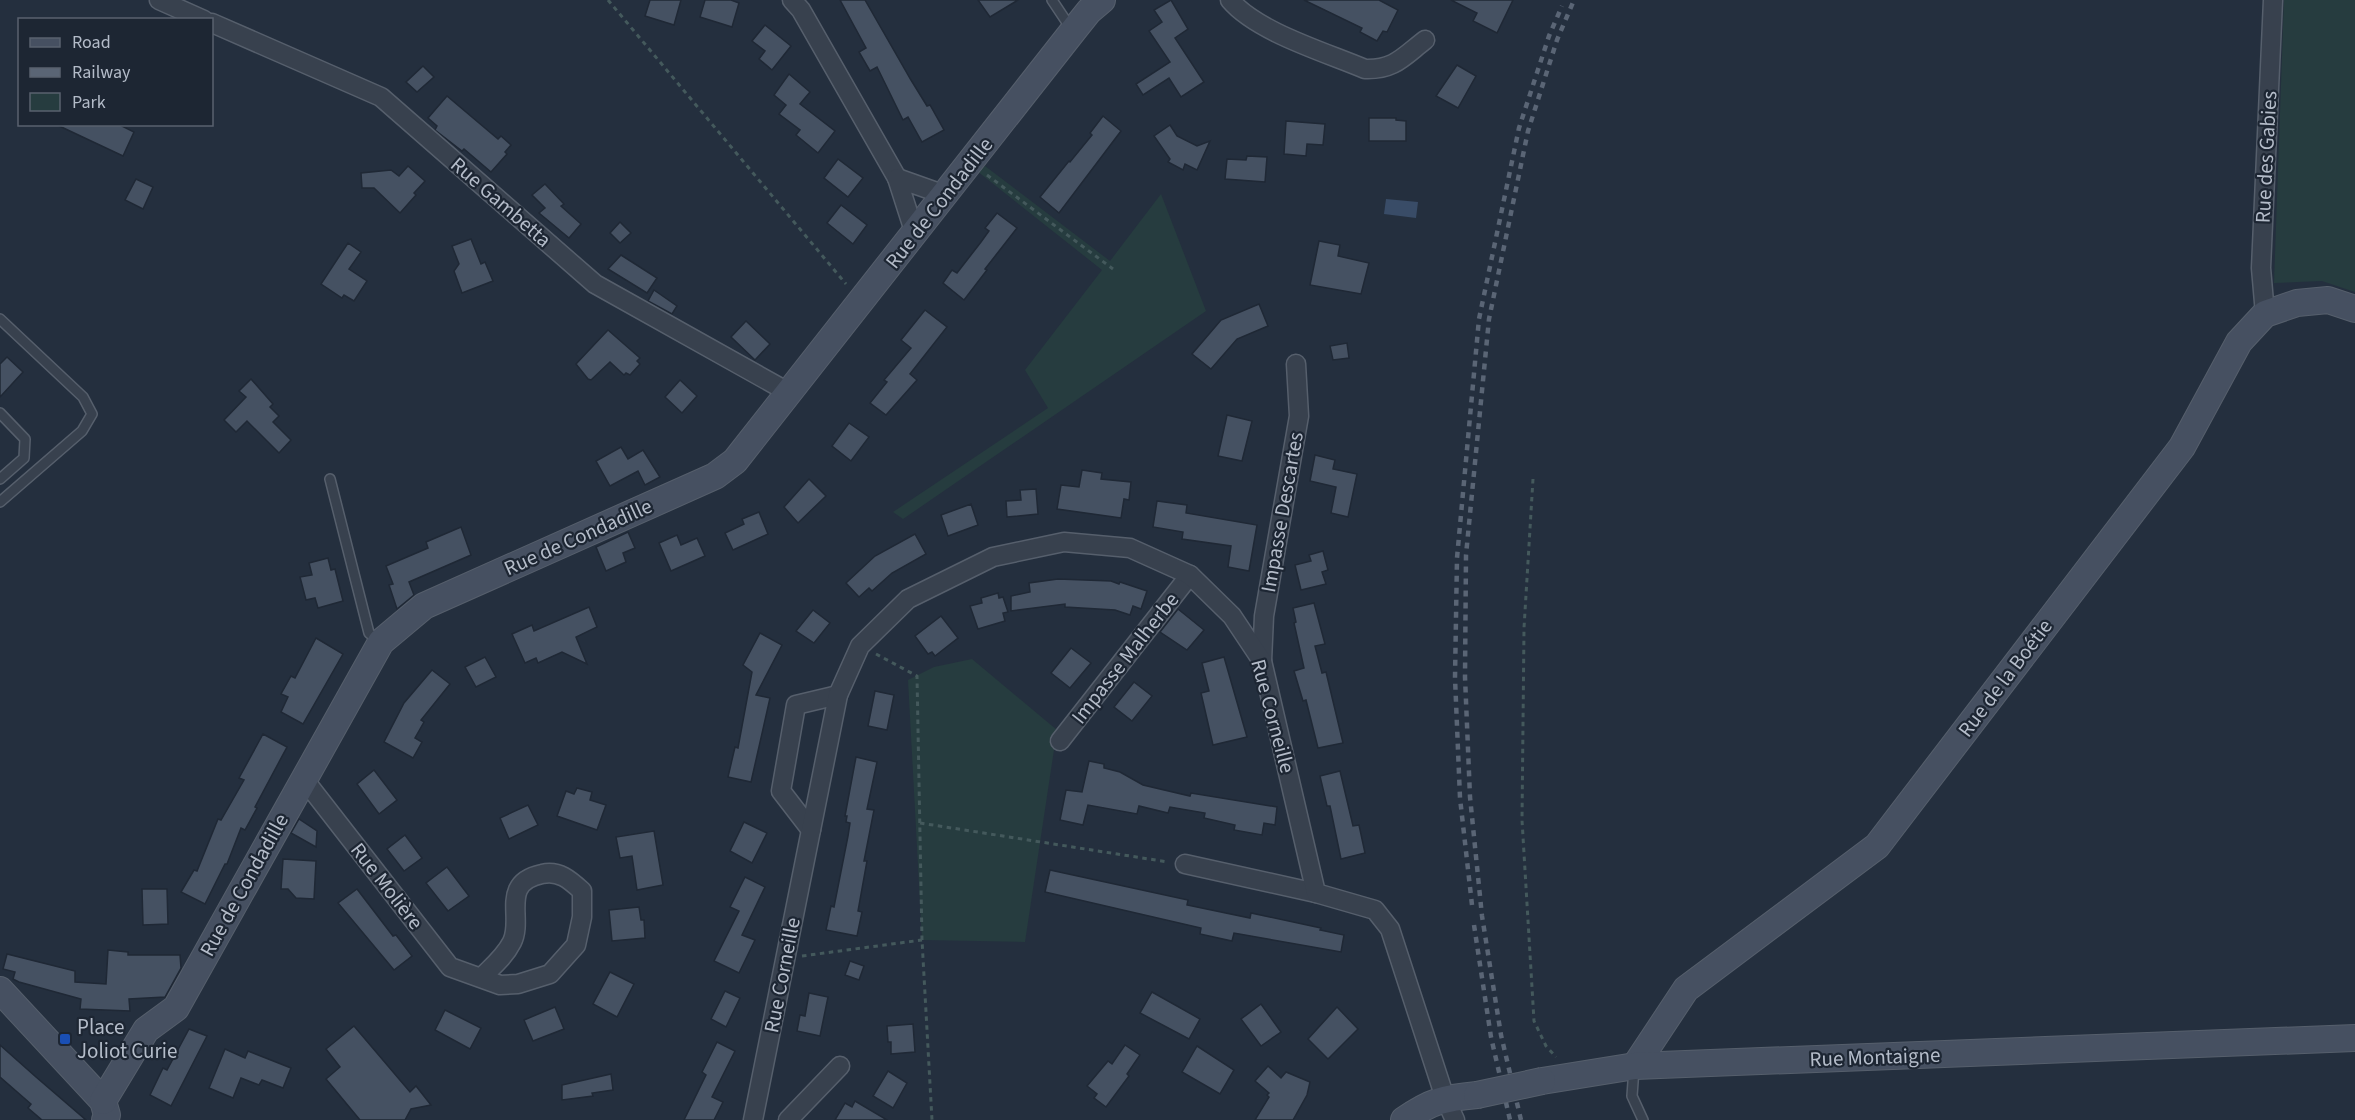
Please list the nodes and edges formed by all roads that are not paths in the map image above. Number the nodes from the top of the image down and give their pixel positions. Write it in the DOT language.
graph roads {
  1 [pos="159,0"];
  2 [pos="792,0"];
  3 [pos="1052,0"];
  4 [pos="1102,0"];
  5 [pos="1230,0"];
  6 [pos="2273,0"];
  7 [pos="187,5"];
  8 [pos="202,18"];
  9 [pos="213,23"];
  10 [pos="1073,32"];
  11 [pos="1425,40"];
  12 [pos="897,178"];
  13 [pos="945,195"];
  14 [pos="915,234"];
  15 [pos="2355,309"];
  16 [pos="2265,314"];
  17 [pos="0,319"];
  18 [pos="1296,364"];
  19 [pos="788,392"];
  20 [pos="0,413"];
  21 [pos="0,479"];
  22 [pos="330,479"];
  23 [pos="0,502"];
  24 [pos="1190,575"];
  25 [pos="381,642"];
  26 [pos="1262,661"];
  27 [pos="838,695"];
  28 [pos="1060,741"];
  29 [pos="303,778"];
  30 [pos="811,830"];
  31 [pos="1185,864"];
  32 [pos="1316,893"];
  33 [pos="482,977"];
  34 [pos="0,990"];
  35 [pos="2355,1038"];
  36 [pos="840,1066"];
  37 [pos="1635,1066"];
  38 [pos="1450,1109"];
  39 [pos="111,1114"];
  40 [pos="753,1120"];
  41 [pos="788,1120"];
  42 [pos="1404,1120"];
  43 [pos="1643,1120"];
  1 -- 7 [label="street"];
  2 -- 12 [label="street"];
  3 -- 10 [label="lane"];
  4 -- 10 [label="street, Rue de Condadille"];
  5 -- 11 [label="street"];
  6 -- 16 [label="street, Rue des Gabies"];
  7 -- 8 [label="street"];
  9 -- 19 [label="street, Rue Gambetta"];
  10 -- 13 [label="street, Rue de Condadille"];
  12 -- 13 [label="street"];
  12 -- 14 [label="street"];
  13 -- 14 [label="street, Rue de Condadille"];
  14 -- 19 [label="street, Rue de Condadille"];
  15 -- 16 [label="street, Rue de la Boétie"];
  16 -- 37 [label="street, Rue de la Boétie"];
  17 -- 23 [label="lane"];
  18 -- 26 [label="street, Impasse Descartes"];
  19 -- 25 [label="street, Rue de Condadille"];
  20 -- 21 [label="lane"];
  22 -- 25 [label="lane"];
  24 -- 26 [label="street, Rue Corneille"];
  24 -- 27 [label="street, Rue Corneille"];
  24 -- 28 [label="street, Impasse Malherbe"];
  25 -- 29 [label="street, Rue de Condadille"];
  26 -- 32 [label="street, Rue Corneille"];
  27 -- 30 [label="street, Rue Corneille"];
  27 -- 30 [label="street"];
  29 -- 33 [label="street, Rue Molière"];
  29 -- 39 [label="street, Rue de Condadille"];
  30 -- 40 [label="street, Rue Corneille"];
  31 -- 32 [label="street"];
  32 -- 38 [label="street"];
  33 -- 33 [label="street, Rue Molière"];
  34 -- 39 [label="street"];
  35 -- 37 [label="street, Rue Montaigne"];
  36 -- 41 [label="street"];
  37 -- 38 [label="street, Rue Montaigne, bridge"];
  37 -- 43 [label="lane"];
  38 -- 42 [label="street, Rue Montaigne"];
}
